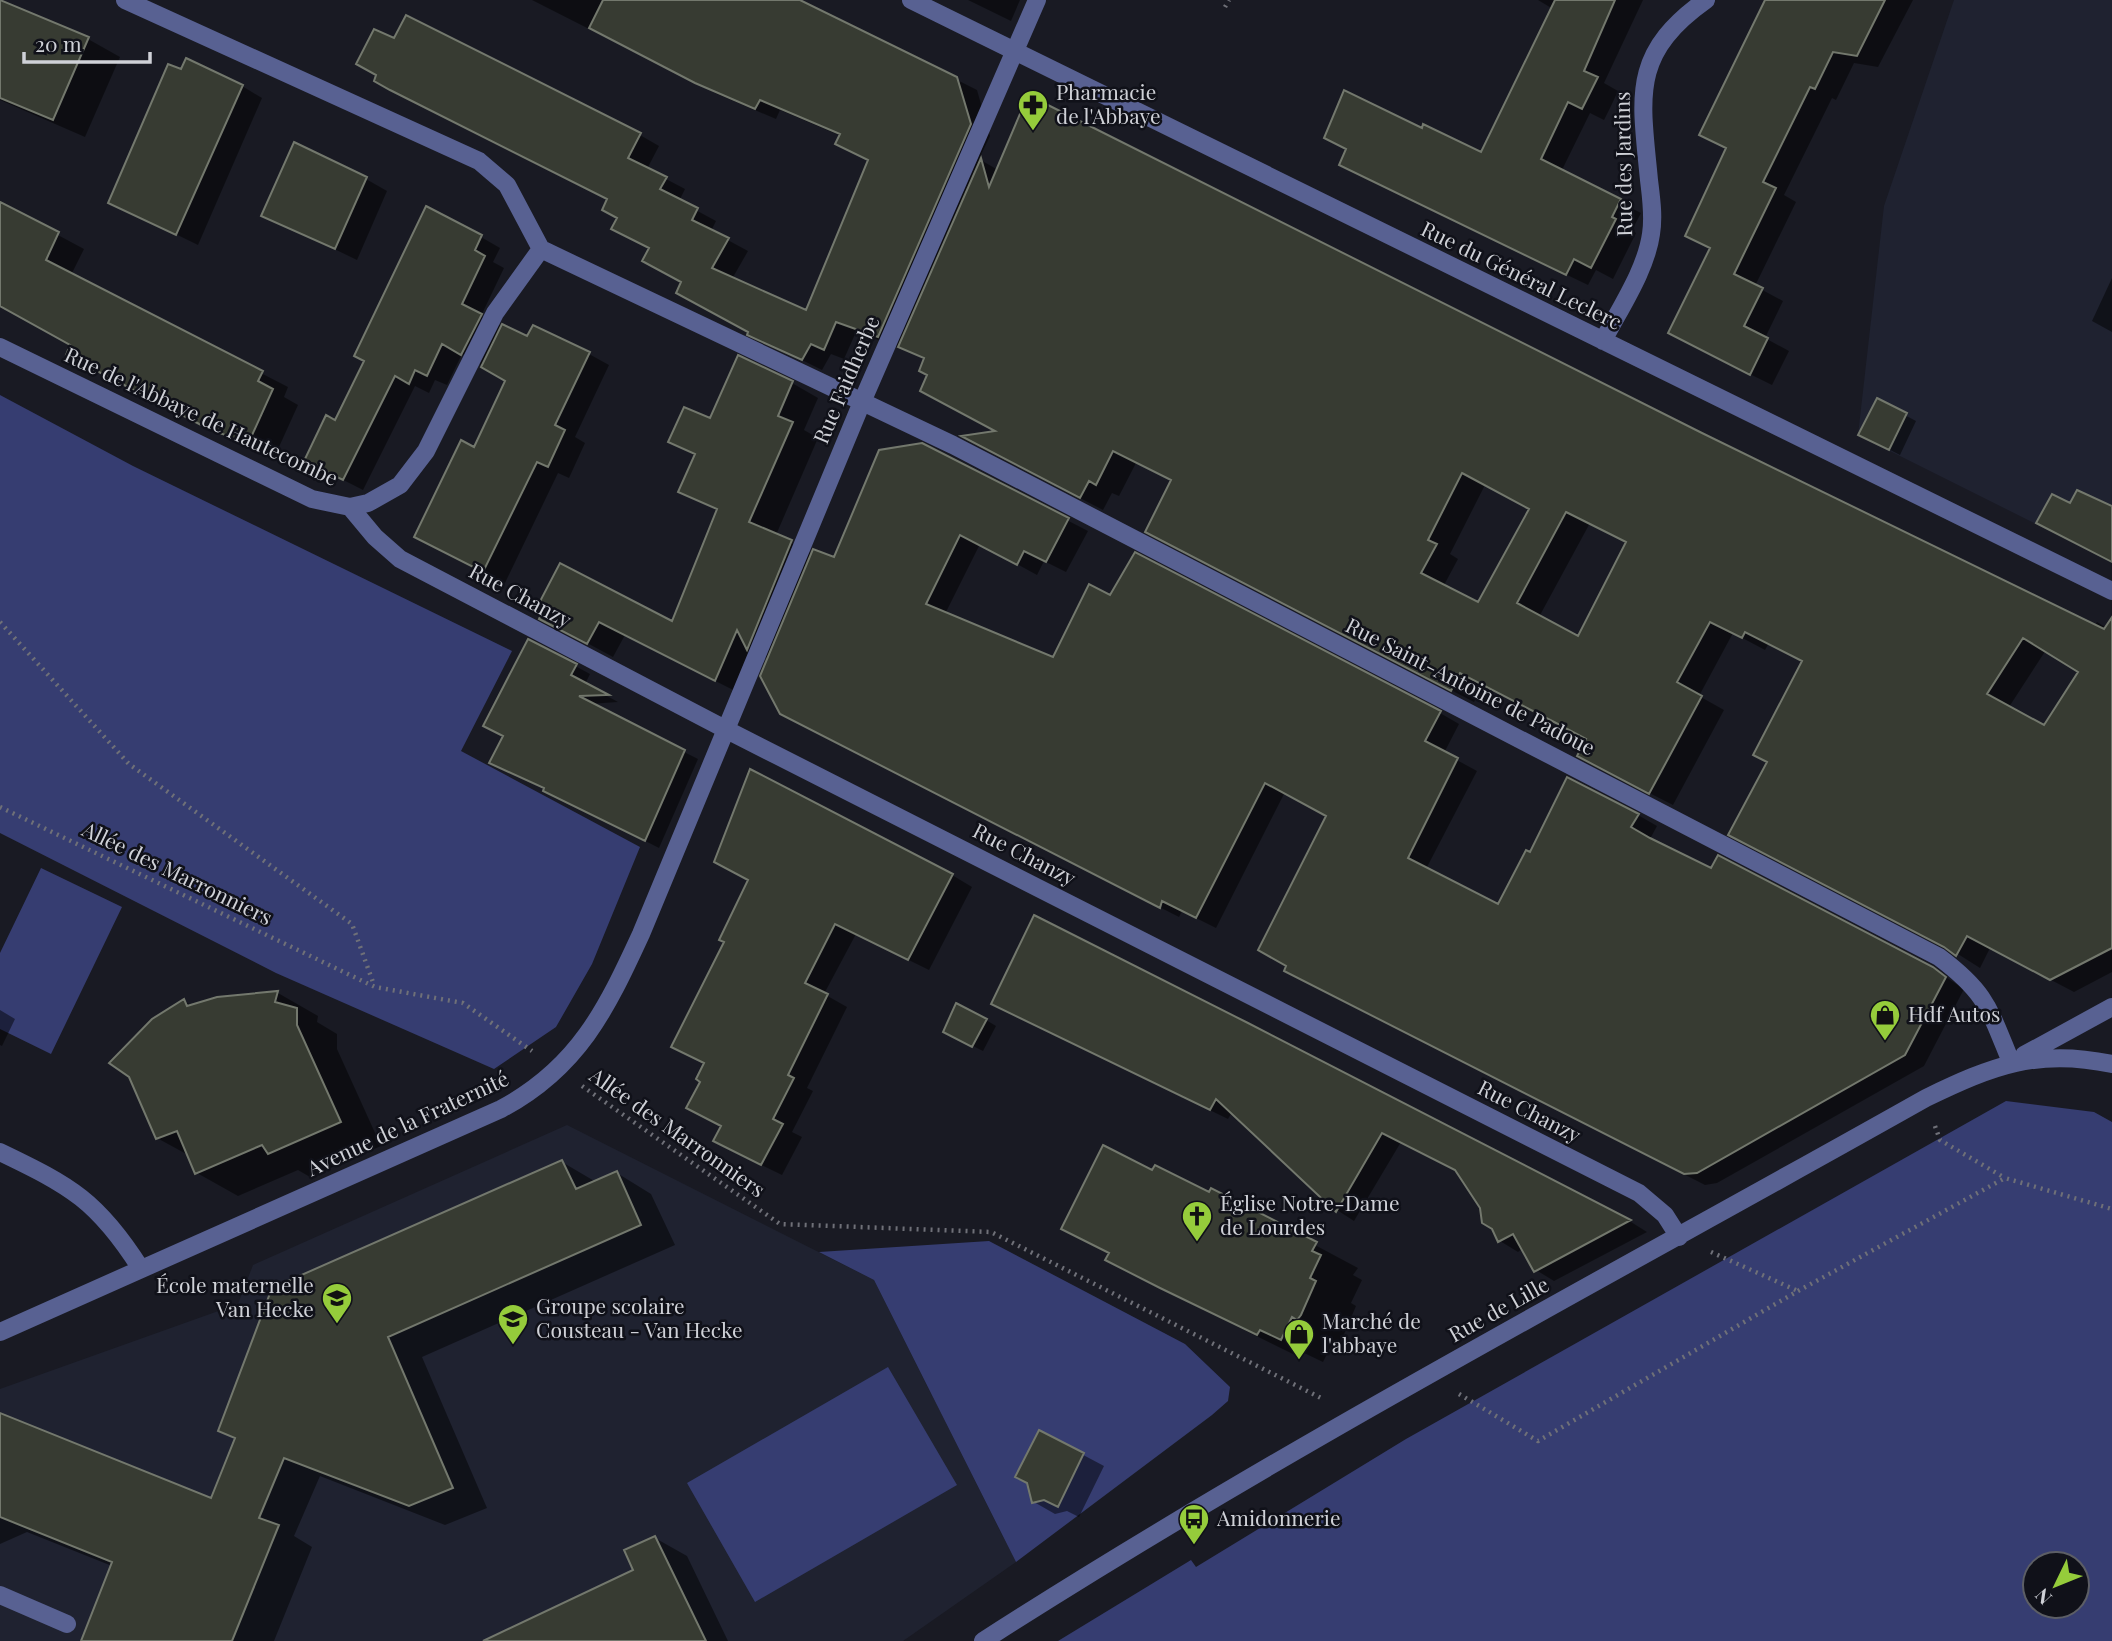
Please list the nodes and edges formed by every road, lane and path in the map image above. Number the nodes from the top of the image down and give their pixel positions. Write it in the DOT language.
graph roads {
  1 [pos="125,0"];
  2 [pos="911,0"];
  3 [pos="1037,0"];
  4 [pos="1229,0"];
  5 [pos="1706,0"];
  6 [pos="1225,7"];
  7 [pos="1015,51"];
  8 [pos="541,249"];
  9 [pos="1603,341"];
  10 [pos="0,346"];
  11 [pos="862,402"];
  12 [pos="350,508"];
  13 [pos="2112,591"];
  14 [pos="0,622"];
  15 [pos="725,729"];
  16 [pos="0,807"];
  17 [pos="374,987"];
  18 [pos="2112,1007"];
  19 [pos="2011,1062"];
  20 [pos="2112,1064"];
  21 [pos="558,1070"];
  22 [pos="1926,1098"];
  23 [pos="0,1152"];
  24 [pos="2005,1178"];
  25 [pos="2111,1206"];
  26 [pos="1679,1237"];
  27 [pos="141,1269"];
  28 [pos="1798,1291"];
  29 [pos="0,1332"];
  30 [pos="1429,1375"];
  31 [pos="1355,1415"];
  32 [pos="0,1595"];
  33 [pos="67,1624"];
  34 [pos="983,1641"];
  1 -- 8 [label="street"];
  2 -- 7 [label="street, Rue du Général Leclerc"];
  3 -- 7 [label="street, Rue Faidherbe"];
  4 -- 6 [label="path"];
  5 -- 9 [label="street, Rue des Jardins"];
  7 -- 9 [label="street, Rue du Général Leclerc"];
  7 -- 11 [label="street, Rue Faidherbe"];
  8 -- 11 [label="street, Rue Saint-Antoine de Padoue"];
  8 -- 12 [label="street, Rue de l'Abbaye de Hautecombe"];
  9 -- 13 [label="street, Rue du Général Leclerc"];
  10 -- 12 [label="street, Rue de l'Abbaye de Hautecombe"];
  11 -- 15 [label="street, Rue Faidherbe"];
  11 -- 19 [label="street, Rue Saint-Antoine de Padoue"];
  12 -- 15 [label="street, Rue Chanzy"];
  14 -- 17 [label="path"];
  15 -- 21 [label="street, Avenue de la Fraternité"];
  15 -- 26 [label="street, Rue Chanzy"];
  16 -- 17 [label="path, Allée des Marronniers"];
  17 -- 21 [label="path, Allée des Marronniers"];
  18 -- 19 [label="street, Rue de Lille"];
  19 -- 20 [label="street, Rue de Lille"];
  19 -- 22 [label="street, Rue de Lille"];
  21 -- 27 [label="street, Avenue de la Fraternité"];
  21 -- 31 [label="path, Allée des Marronniers"];
  22 -- 24 [label="path"];
  22 -- 26 [label="street, Rue de Lille"];
  23 -- 27 [label="street"];
  24 -- 25 [label="path"];
  24 -- 28 [label="path"];
  26 -- 28 [label="path"];
  26 -- 30 [label="street, Rue de Lille"];
  27 -- 29 [label="street, Avenue de la Fraternité"];
  28 -- 30 [label="path"];
  30 -- 31 [label="street, Rue de Lille"];
  31 -- 34 [label="street, Rue de Lille"];
  32 -- 33 [label="street"];
}
